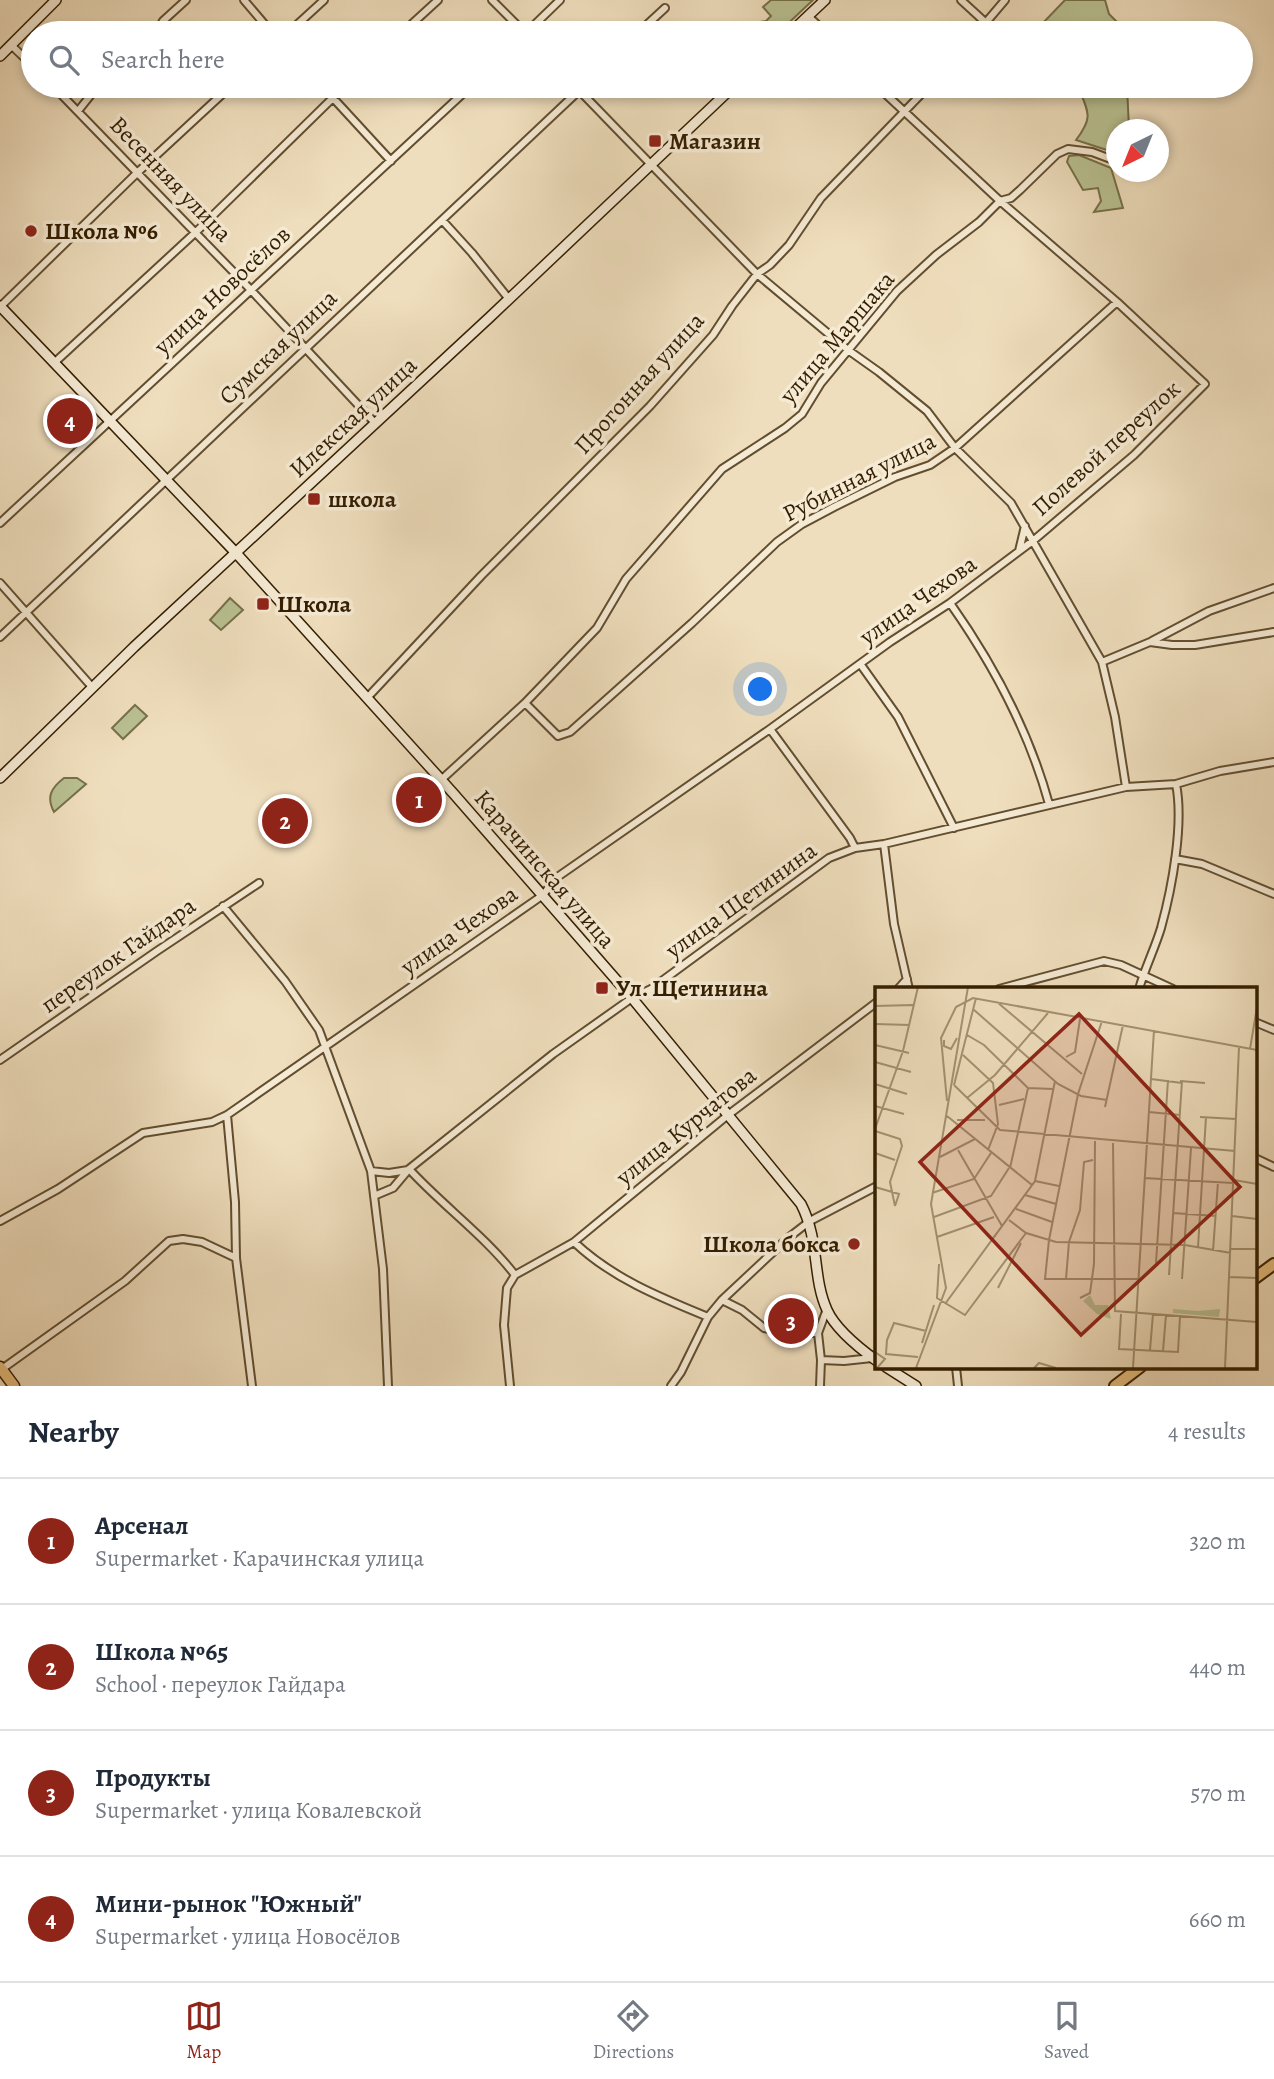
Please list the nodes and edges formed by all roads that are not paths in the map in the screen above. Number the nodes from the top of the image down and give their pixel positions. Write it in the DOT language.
graph roads {
  1 [pos="56,0"];
  2 [pos="186,0"];
  3 [pos="244,0"];
  4 [pos="324,0"];
  5 [pos="438,0"];
  6 [pos="492,0"];
  7 [pos="560,0"];
  8 [pos="825,0"];
  9 [pos="961,0"];
  10 [pos="1004,0"];
  11 [pos="665,8"];
  12 [pos="808,16"];
  13 [pos="35,21"];
  14 [pos="162,21"];
  15 [pos="262,21"];
  16 [pos="301,21"];
  17 [pos="415,21"];
  18 [pos="514,21"];
  19 [pos="538,21"];
  20 [pos="651,21"];
  21 [pos="803,21"];
  22 [pos="813,21"];
  23 [pos="984,21"];
  24 [pos="988,21"];
  25 [pos="21,35"];
  26 [pos="11,45"];
  27 [pos="21,55"];
  28 [pos="0,56"];
  29 [pos="65,98"];
  30 [pos="88,98"];
  31 [pos="219,98"];
  32 [pos="331,98"];
  33 [pos="333,98"];
  34 [pos="458,98"];
  35 [pos="569,98"];
  36 [pos="590,98"];
  37 [pos="721,98"];
  38 [pos="889,98"];
  39 [pos="917,98"];
  40 [pos="78,111"];
  41 [pos="903,112"];
  42 [pos="1106,157"];
  43 [pos="391,161"];
  44 [pos="650,166"];
  45 [pos="137,173"];
  46 [pos="1000,201"];
  47 [pos="442,220"];
  48 [pos="196,232"];
  49 [pos="757,274"];
  50 [pos="250,289"];
  51 [pos="509,299"];
  52 [pos="1117,302"];
  53 [pos="0,307"];
  54 [pos="304,348"];
  55 [pos="848,350"];
  56 [pos="54,363"];
  57 [pos="110,422"];
  58 [pos="375,423"];
  59 [pos="956,448"];
  60 [pos="167,481"];
  61 [pos="0,523"];
  62 [pos="1025,526"];
  63 [pos="1034,540"];
  64 [pos="1018,551"];
  65 [pos="236,553"];
  66 [pos="0,583"];
  67 [pos="1274,588"];
  68 [pos="950,603"];
  69 [pos="26,613"];
  70 [pos="1274,632"];
  71 [pos="0,637"];
  72 [pos="1150,642"];
  73 [pos="1102,662"];
  74 [pos="860,665"];
  75 [pos="92,687"];
  76 [pos="367,698"];
  77 [pos="525,703"];
  78 [pos="770,729"];
  79 [pos="1274,762"];
  80 [pos="0,778"];
  81 [pos="441,779"];
  82 [pos="1176,784"];
  83 [pos="1126,787"];
  84 [pos="1049,804"];
  85 [pos="954,828"];
  86 [pos="884,844"];
  87 [pos="855,848"];
  88 [pos="1175,859"];
  89 [pos="260,883"];
  90 [pos="1274,894"];
  91 [pos="543,895"];
  92 [pos="223,905"];
  93 [pos="1143,976"];
  94 [pos="907,979"];
  95 [pos="900,987"];
  96 [pos="909,987"];
  97 [pos="1006,987"];
  98 [pos="1140,987"];
  99 [pos="1168,987"];
  100 [pos="632,998"];
  101 [pos="875,1004"];
  102 [pos="1256,1022"];
  103 [pos="1274,1030"];
  104 [pos="325,1048"];
  105 [pos="0,1060"];
  106 [pos="227,1115"];
  107 [pos="729,1115"];
  108 [pos="1256,1158"];
  109 [pos="1274,1167"];
  110 [pos="410,1170"];
  111 [pos="371,1171"];
  112 [pos="875,1187"];
  113 [pos="374,1196"];
  114 [pos="0,1221"];
  115 [pos="810,1222"];
  116 [pos="574,1242"];
  117 [pos="236,1258"];
  118 [pos="1274,1264"];
  119 [pos="515,1275"];
  120 [pos="1256,1277"];
  121 [pos="722,1300"];
  122 [pos="827,1310"];
  123 [pos="708,1317"];
  124 [pos="818,1333"];
  125 [pos="875,1359"];
  126 [pos="821,1360"];
  127 [pos="1,1368"];
  128 [pos="888,1368"];
  129 [pos="956,1368"];
  130 [pos="1139,1368"];
  131 [pos="14,1386"];
  132 [pos="252,1386"];
  133 [pos="388,1386"];
  134 [pos="510,1386"];
  135 [pos="671,1386"];
  136 [pos="820,1386"];
  137 [pos="916,1386"];
  138 [pos="958,1386"];
  139 [pos="1115,1386"];
  1 -- 13 [label="street"];
  2 -- 14 [label="street"];
  3 -- 15 [label="street"];
  4 -- 16 [label="street"];
  5 -- 17 [label="street"];
  6 -- 18 [label="street"];
  7 -- 19 [label="street"];
  8 -- 12 [label="street"];
  9 -- 23 [label="street"];
  10 -- 24 [label="street"];
  11 -- 20 [label="street"];
  12 -- 21 [label="street"];
  12 -- 22 [label="street"];
  25 -- 26 [label="street"];
  26 -- 27 [label="street"];
  26 -- 28 [label="street"];
  29 -- 40 [label="street, Весенняя улица"];
  30 -- 40 [label="street"];
  31 -- 45 [label="street"];
  32 -- 48 [label="street"];
  33 -- 43 [label="street"];
  34 -- 43 [label="street, улица Новосёлов"];
  35 -- 47 [label="street, Сумская улица"];
  36 -- 44 [label="street"];
  37 -- 44 [label="street, Илекская улица"];
  38 -- 41 [label="street"];
  39 -- 41 [label="street, Прогонная улица"];
  40 -- 45 [label="street, Весенняя улица"];
  41 -- 46 [label="street"];
  41 -- 49 [label="street, Прогонная улица"];
  42 -- 46 [label="street, улица Маршака"];
  43 -- 50 [label="street, улица Новосёлов"];
  44 -- 49 [label="street"];
  44 -- 51 [label="street, Илекская улица"];
  45 -- 48 [label="street, Весенняя улица"];
  45 -- 53 [label="street"];
  46 -- 52 [label="street"];
  46 -- 55 [label="street, улица Маршака"];
  47 -- 51 [label="street"];
  47 -- 54 [label="street, Сумская улица"];
  48 -- 50 [label="street, Весенняя улица"];
  48 -- 56 [label="street"];
  49 -- 55 [label="street"];
  49 -- 76 [label="street, Прогонная улица"];
  50 -- 54 [label="street, Весенняя улица"];
  50 -- 57 [label="street, улица Новосёлов"];
  51 -- 58 [label="street, Илекская улица"];
  52 -- 59 [label="street, Рубинная улица"];
  52 -- 63 [label="street, Полевой переулок"];
  53 -- 56 [label="street, Карачинская улица"];
  54 -- 58 [label="street, Весенняя улица"];
  54 -- 60 [label="street, Сумская улица"];
  55 -- 59 [label="street"];
  55 -- 77 [label="street, улица Маршака"];
  56 -- 57 [label="street, Карачинская улица"];
  57 -- 60 [label="street, Карачинская улица"];
  57 -- 61 [label="street, улица Новосёлов"];
  58 -- 65 [label="street, Илекская улица"];
  59 -- 62 [label="street"];
  59 -- 77 [label="street, Рубинная улица"];
  60 -- 65 [label="street, Карачинская улица"];
  60 -- 69 [label="street, Сумская улица"];
  62 -- 63 [label="street"];
  62 -- 64 [label="street"];
  63 -- 64 [label="street, улица Чехова"];
  63 -- 73 [label="street"];
  64 -- 68 [label="street, улица Чехова"];
  65 -- 75 [label="street, Илекская улица"];
  65 -- 76 [label="street, Карачинская улица"];
  66 -- 69 [label="street"];
  67 -- 72 [label="street"];
  68 -- 74 [label="street, улица Чехова"];
  68 -- 84 [label="street"];
  69 -- 71 [label="street, Сумская улица"];
  69 -- 75 [label="street"];
  70 -- 72 [label="street"];
  72 -- 73 [label="street"];
  73 -- 83 [label="street"];
  74 -- 78 [label="street, улица Чехова"];
  74 -- 85 [label="street"];
  75 -- 80 [label="street, Илекская улица"];
  76 -- 81 [label="street, Карачинская улица"];
  77 -- 81 [label="street, улица Маршака"];
  78 -- 87 [label="street"];
  78 -- 91 [label="street, улица Чехова"];
  79 -- 82 [label="street, улица Щетинина"];
  81 -- 91 [label="street, Карачинская улица"];
  82 -- 83 [label="street, улица Щетинина"];
  82 -- 88 [label="street"];
  83 -- 84 [label="street, улица Щетинина"];
  84 -- 85 [label="street, улица Щетинина"];
  85 -- 86 [label="street, улица Щетинина"];
  86 -- 87 [label="street, улица Щетинина"];
  86 -- 94 [label="street"];
  87 -- 100 [label="street, улица Щетинина"];
  88 -- 90 [label="street"];
  88 -- 93 [label="street"];
  89 -- 92 [label="street, переулок Гайдара"];
  91 -- 100 [label="street, Карачинская улица"];
  91 -- 104 [label="street, улица Чехова"];
  92 -- 104 [label="street"];
  92 -- 105 [label="street, переулок Гайдара"];
  93 -- 97 [label="street"];
  93 -- 98 [label="street"];
  93 -- 99 [label="street"];
  94 -- 95 [label="street"];
  94 -- 96 [label="street"];
  100 -- 107 [label="street, Карачинская улица"];
  100 -- 110 [label="street, улица Щетинина"];
  101 -- 107 [label="street, улица Курчатова"];
  102 -- 103 [label="street"];
  104 -- 106 [label="street, улица Чехова"];
  104 -- 111 [label="street"];
  106 -- 114 [label="street, улица Чехова"];
  106 -- 117 [label="street"];
  107 -- 115 [label="street, Карачинская улица"];
  107 -- 116 [label="street, улица Курчатова"];
  108 -- 109 [label="street"];
  110 -- 111 [label="street"];
  110 -- 113 [label="street, улица Щетинина"];
  110 -- 119 [label="street"];
  111 -- 113 [label="street"];
  112 -- 115 [label="street"];
  113 -- 133 [label="street"];
  115 -- 121 [label="street"];
  115 -- 122 [label="street, Карачинская улица"];
  116 -- 119 [label="street, улица Курчатова"];
  116 -- 123 [label="street"];
  117 -- 127 [label="street"];
  117 -- 132 [label="street"];
  118 -- 120 [label="highway"];
  119 -- 134 [label="street"];
  121 -- 123 [label="street"];
  121 -- 124 [label="street"];
  122 -- 124 [label="street"];
  122 -- 125 [label="street"];
  123 -- 135 [label="street"];
  124 -- 126 [label="street"];
  125 -- 126 [label="street"];
  126 -- 136 [label="street"];
  127 -- 131 [label="main road"];
  128 -- 137 [label="street"];
  129 -- 138 [label="street"];
  130 -- 139 [label="highway"];
}
